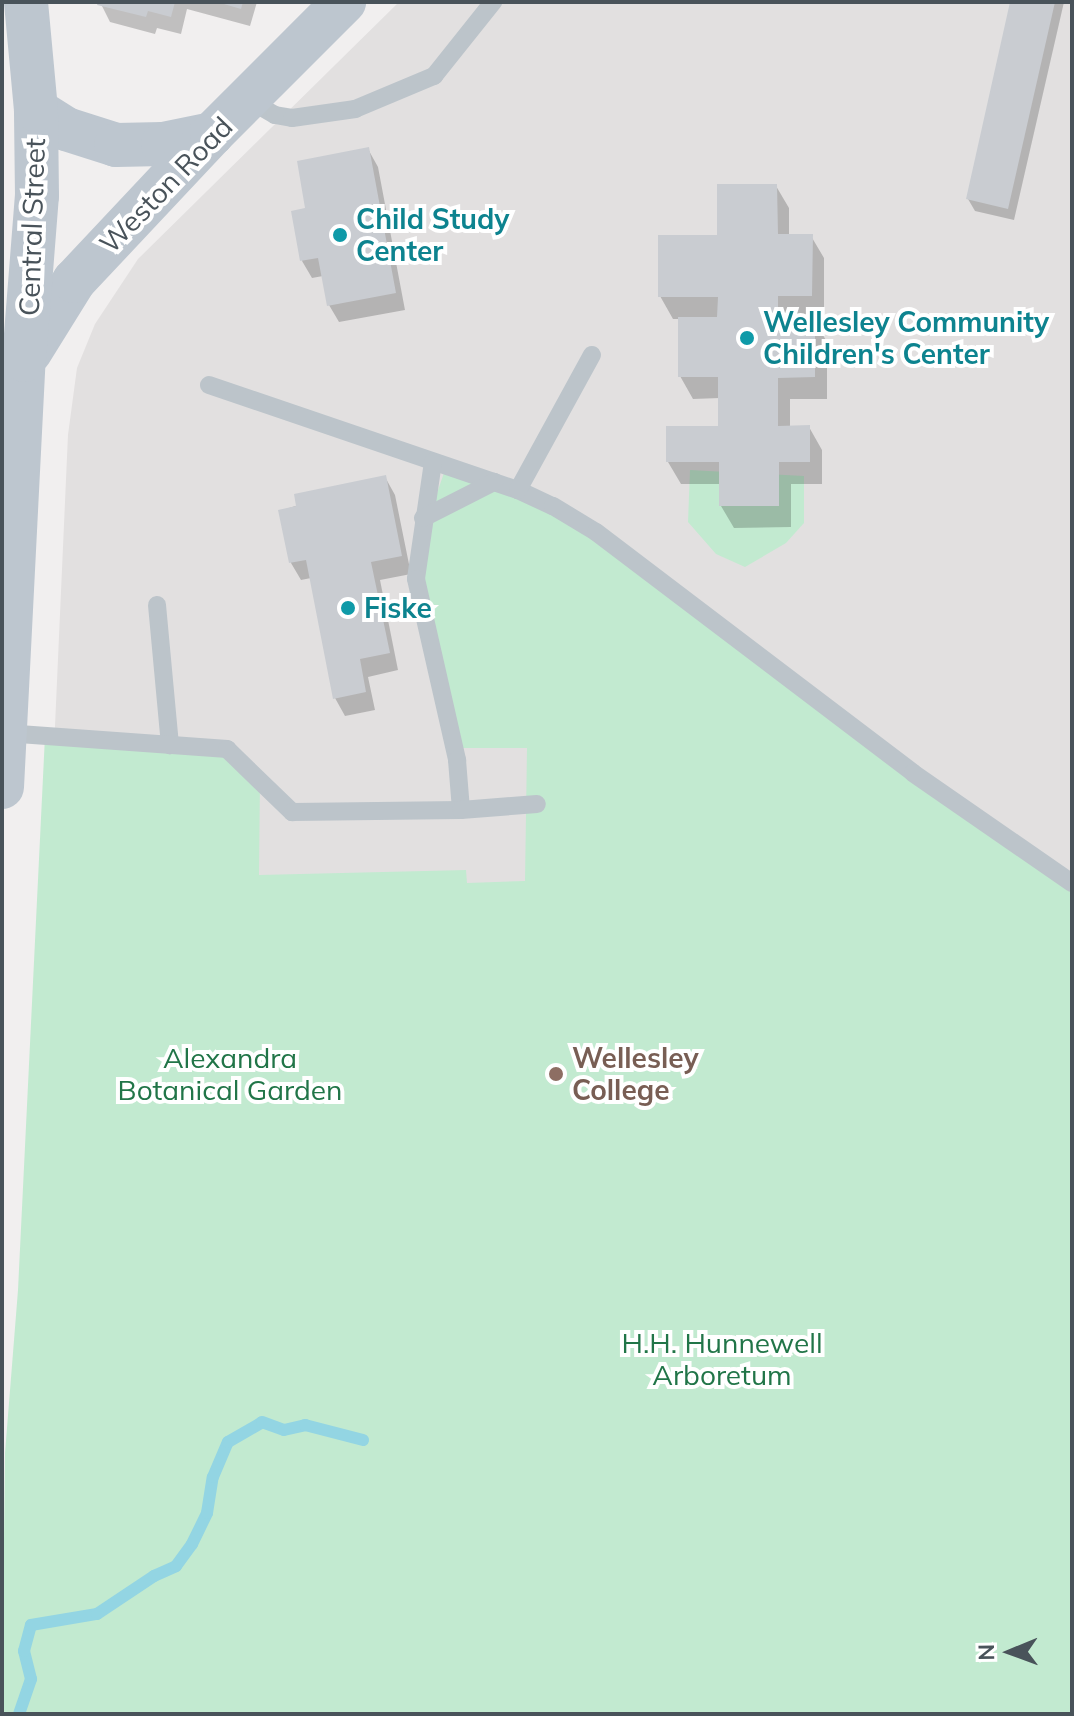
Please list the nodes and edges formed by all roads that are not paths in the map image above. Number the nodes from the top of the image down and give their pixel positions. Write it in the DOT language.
graph roads {
  1 [pos="26,2"];
  2 [pos="344,2"];
  3 [pos="493,2"];
  4 [pos="249,100"];
  5 [pos="36,110"];
  6 [pos="212,134"];
  7 [pos="592,355"];
  8 [pos="13,369"];
  9 [pos="209,385"];
  10 [pos="433,462"];
  11 [pos="494,482"];
  12 [pos="518,490"];
  13 [pos="423,518"];
  14 [pos="157,605"];
  15 [pos="5,733"];
  16 [pos="170,745"];
  17 [pos="2,787"];
  18 [pos="537,804"];
  19 [pos="461,810"];
  20 [pos="1072,883"];
  1 -- 5 [label="main road, Central Street"];
  2 -- 4 [label="main road, Weston Road"];
  3 -- 4 [label="lane"];
  4 -- 6 [label="main road, Weston Road"];
  5 -- 6 [label="main road"];
  5 -- 8 [label="main road, Central Street"];
  6 -- 8 [label="main road, Weston Road"];
  7 -- 12 [label="lane"];
  8 -- 15 [label="main road, Central Street"];
  9 -- 10 [label="lane"];
  10 -- 11 [label="lane"];
  10 -- 13 [label="lane"];
  11 -- 12 [label="lane"];
  11 -- 13 [label="lane"];
  12 -- 20 [label="lane"];
  13 -- 19 [label="lane"];
  14 -- 16 [label="lane"];
  15 -- 16 [label="lane"];
  15 -- 17 [label="main road, Central Street"];
  16 -- 19 [label="lane"];
  18 -- 19 [label="lane"];
}
